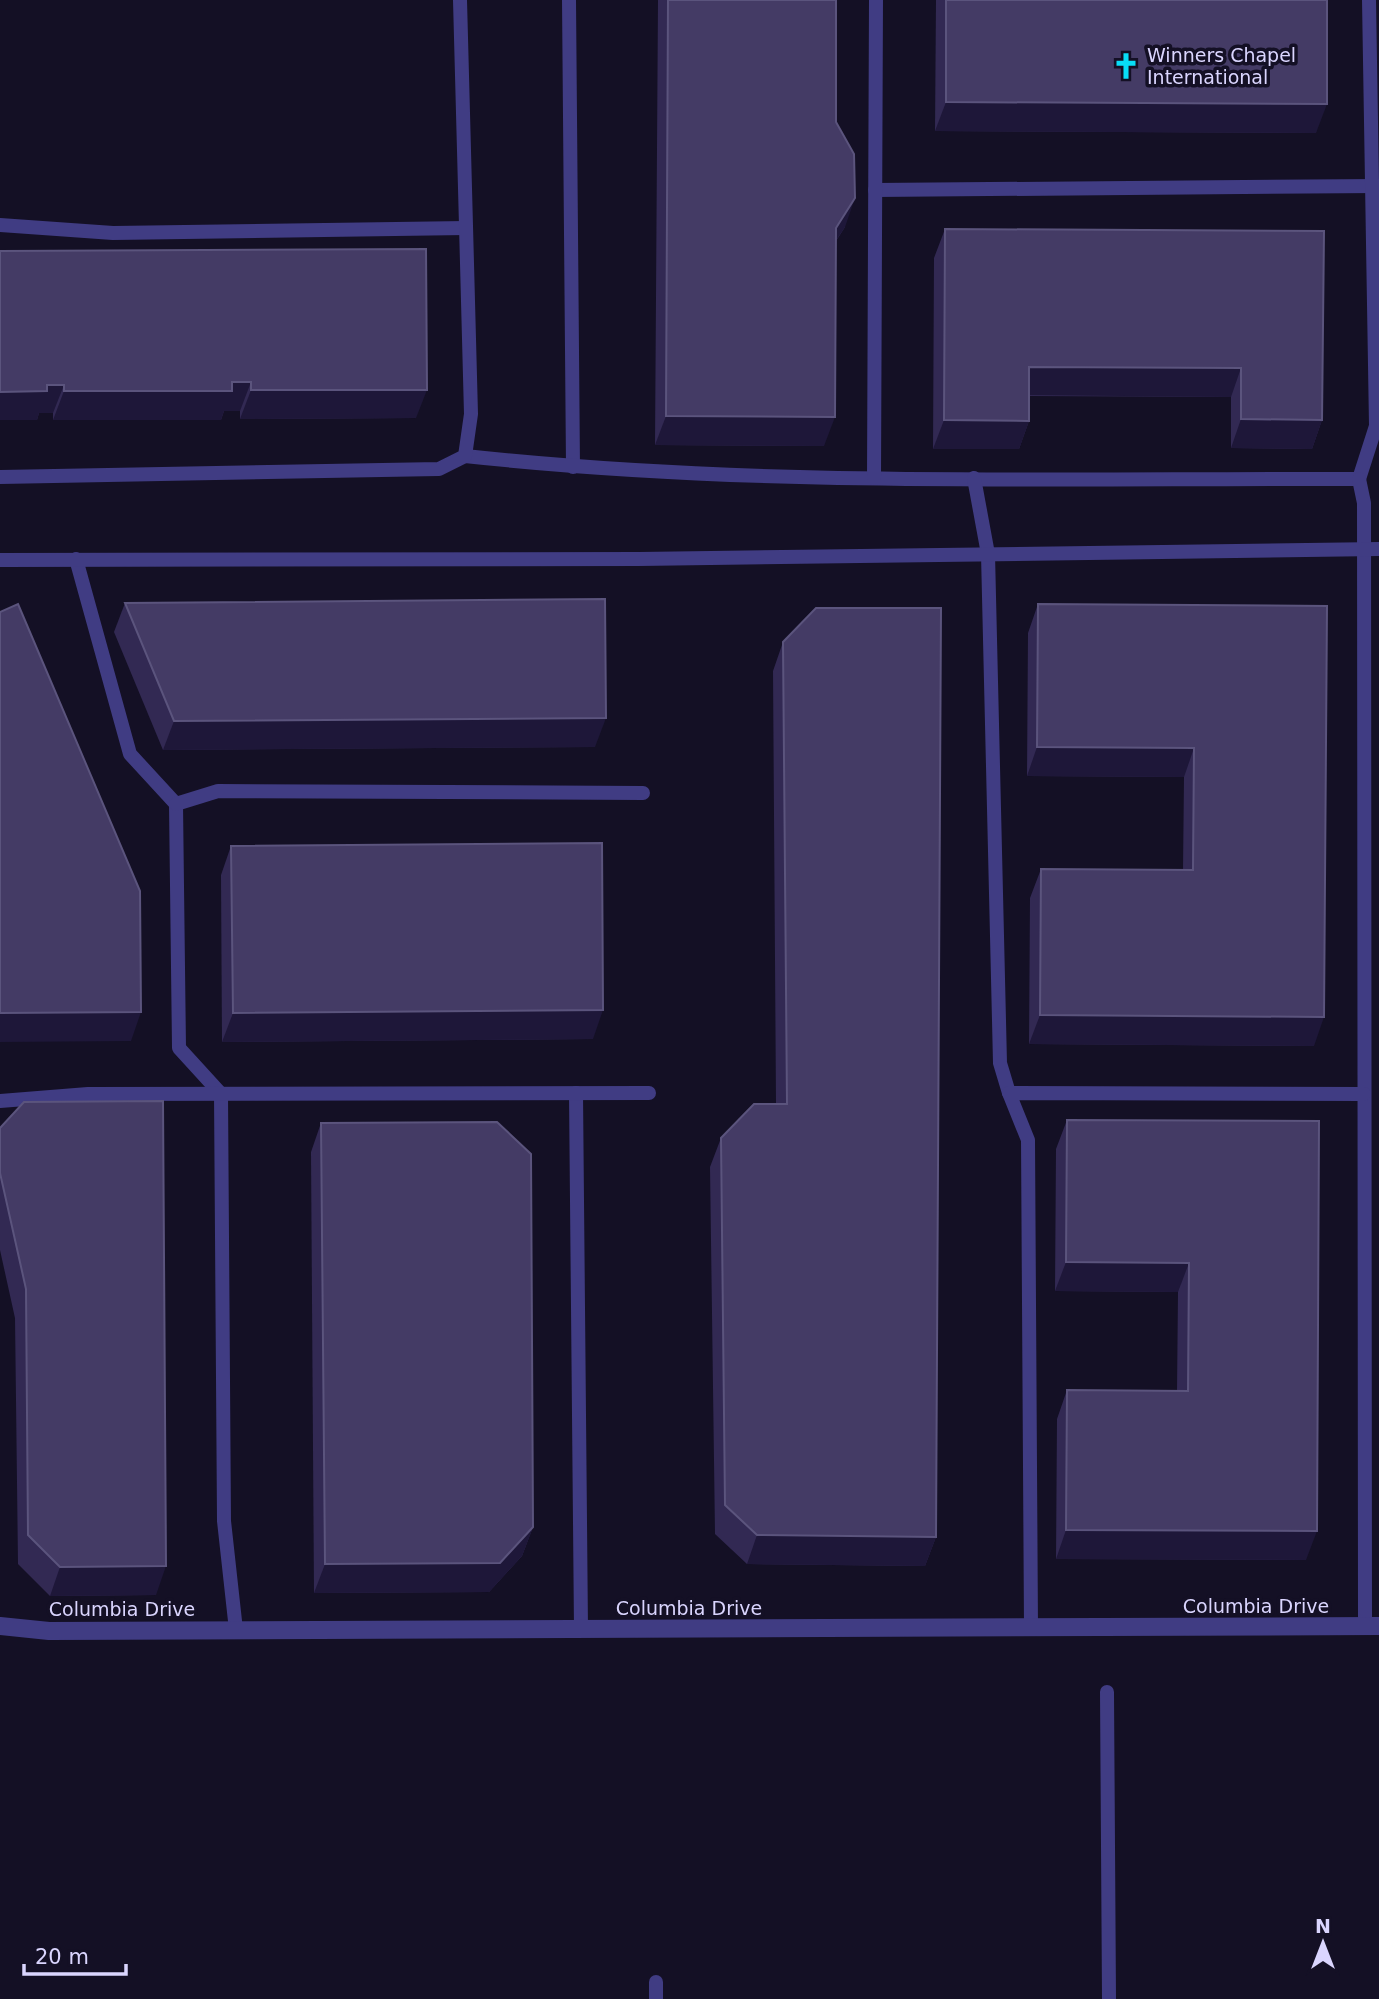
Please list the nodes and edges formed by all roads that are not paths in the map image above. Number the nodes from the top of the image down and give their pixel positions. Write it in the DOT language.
graph roads {
  1 [pos="460,0"];
  2 [pos="569,0"];
  3 [pos="876,0"];
  4 [pos="1369,0"];
  5 [pos="1376,186"];
  6 [pos="875,190"];
  7 [pos="0,225"];
  8 [pos="466,228"];
  9 [pos="464,456"];
  10 [pos="573,467"];
  11 [pos="0,477"];
  12 [pos="874,478"];
  13 [pos="974,478"];
  14 [pos="1359,479"];
  15 [pos="1362,549"];
  16 [pos="1379,549"];
  17 [pos="988,554"];
  18 [pos="76,559"];
  19 [pos="0,560"];
  20 [pos="643,793"];
  21 [pos="176,804"];
  22 [pos="576,1093"];
  23 [pos="649,1093"];
  24 [pos="1009,1093"];
  25 [pos="221,1094"];
  26 [pos="1364,1094"];
  27 [pos="0,1101"];
  28 [pos="0,1626"];
  29 [pos="1372,1627"];
  30 [pos="1031,1628"];
  31 [pos="581,1629"];
  32 [pos="236,1630"];
  33 [pos="1107,1692"];
  34 [pos="656,1982"];
  35 [pos="656,1999"];
  36 [pos="1110,1999"];
  1 -- 8 [label="lane"];
  2 -- 10 [label="lane"];
  3 -- 6 [label="lane"];
  4 -- 5 [label="lane"];
  5 -- 6 [label="lane"];
  5 -- 14 [label="lane"];
  6 -- 12 [label="lane"];
  7 -- 8 [label="lane"];
  8 -- 9 [label="lane"];
  9 -- 10 [label="lane"];
  9 -- 11 [label="lane"];
  10 -- 12 [label="lane"];
  12 -- 13 [label="lane"];
  13 -- 14 [label="lane"];
  13 -- 17 [label="lane"];
  14 -- 15 [label="lane"];
  15 -- 16 [label="lane"];
  15 -- 17 [label="lane"];
  15 -- 26 [label="lane"];
  17 -- 18 [label="lane"];
  17 -- 24 [label="lane"];
  18 -- 19 [label="lane"];
  18 -- 21 [label="lane"];
  20 -- 21 [label="lane"];
  21 -- 25 [label="lane"];
  22 -- 23 [label="lane"];
  22 -- 25 [label="lane"];
  22 -- 31 [label="lane"];
  24 -- 26 [label="lane"];
  24 -- 30 [label="lane"];
  25 -- 27 [label="lane"];
  25 -- 32 [label="lane"];
  26 -- 29 [label="lane"];
  28 -- 32 [label="street, Columbia Drive"];
  29 -- 30 [label="street, Columbia Drive"];
  30 -- 31 [label="street, Columbia Drive"];
  31 -- 32 [label="street, Columbia Drive"];
  33 -- 36 [label="lane"];
  34 -- 35 [label="lane"];
}
